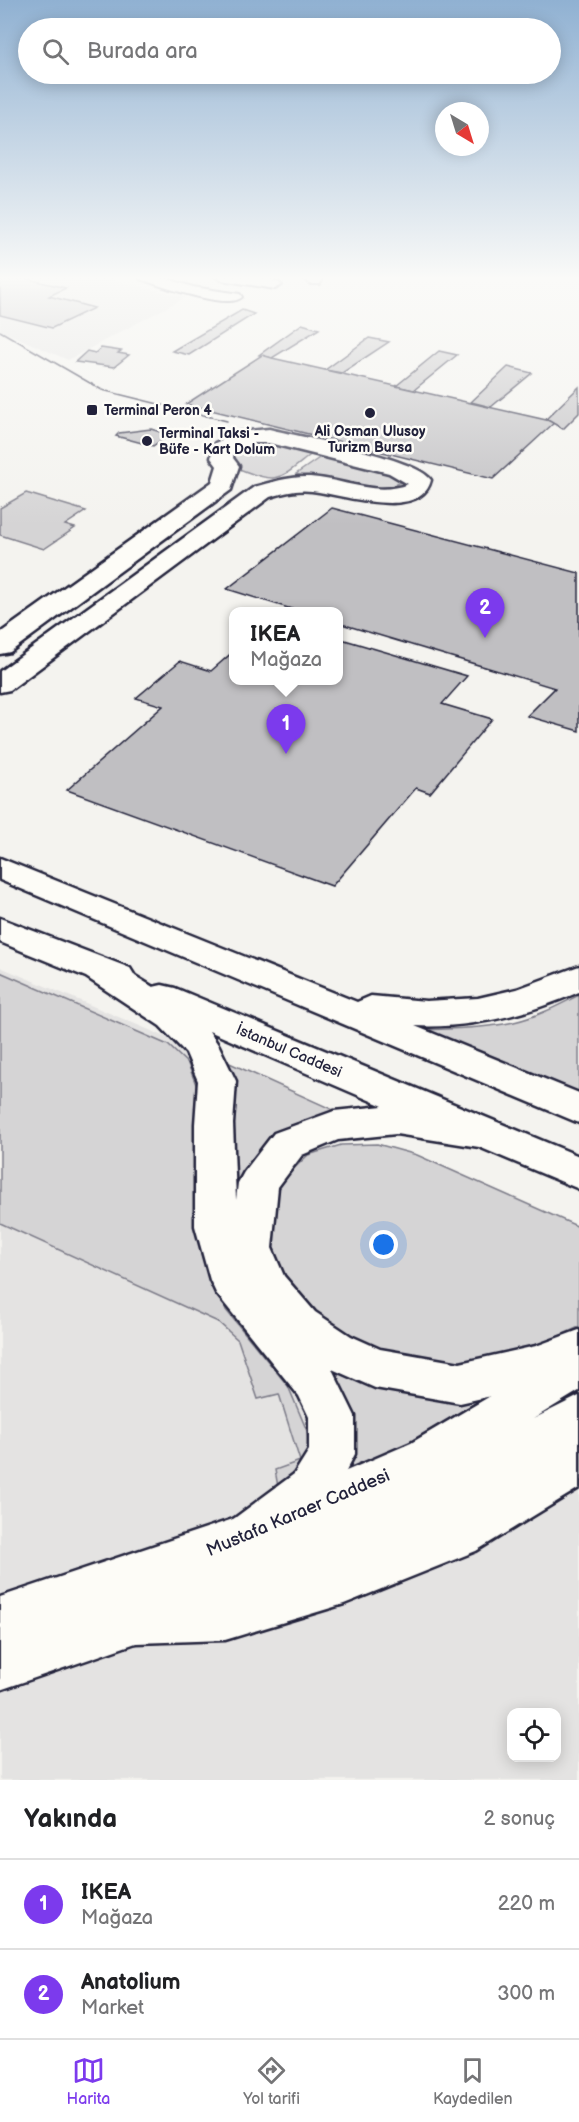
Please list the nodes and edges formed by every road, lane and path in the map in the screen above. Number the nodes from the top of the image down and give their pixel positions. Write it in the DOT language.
graph roads {
  1 [pos="226,457"];
  2 [pos="288,484"];
  3 [pos="0,646"];
  4 [pos="0,684"];
  5 [pos="0,868"];
  6 [pos="0,929"];
  7 [pos="99,970"];
  8 [pos="579,978"];
  9 [pos="315,999"];
  10 [pos="579,1109"];
  11 [pos="490,1134"];
  12 [pos="579,1173"];
  13 [pos="579,1349"];
  14 [pos="579,1367"];
  15 [pos="579,1417"];
  16 [pos="579,1462"];
  17 [pos="249,1537"];
  18 [pos="135,1618"];
  19 [pos="0,1623"];
  20 [pos="0,1664"];
  1 -- 2 [label="main road"];
  1 -- 2 [label="main road"];
  1 -- 3 [label="main road"];
  2 -- 4 [label="main road"];
  5 -- 9 [label="main road"];
  6 -- 7 [label="main road, İstanbul Caddesi"];
  7 -- 11 [label="main road, İstanbul Caddesi"];
  7 -- 17 [label="main road"];
  8 -- 9 [label="main road"];
  9 -- 10 [label="main road"];
  11 -- 12 [label="main road, İstanbul Caddesi"];
  11 -- 13 [label="main road"];
  14 -- 17 [label="main road, Mustafa Karaer Caddesi"];
  15 -- 18 [label="main road"];
  16 -- 18 [label="main road"];
  17 -- 19 [label="main road, Mustafa Karaer Caddesi"];
  18 -- 20 [label="main road"];
}
